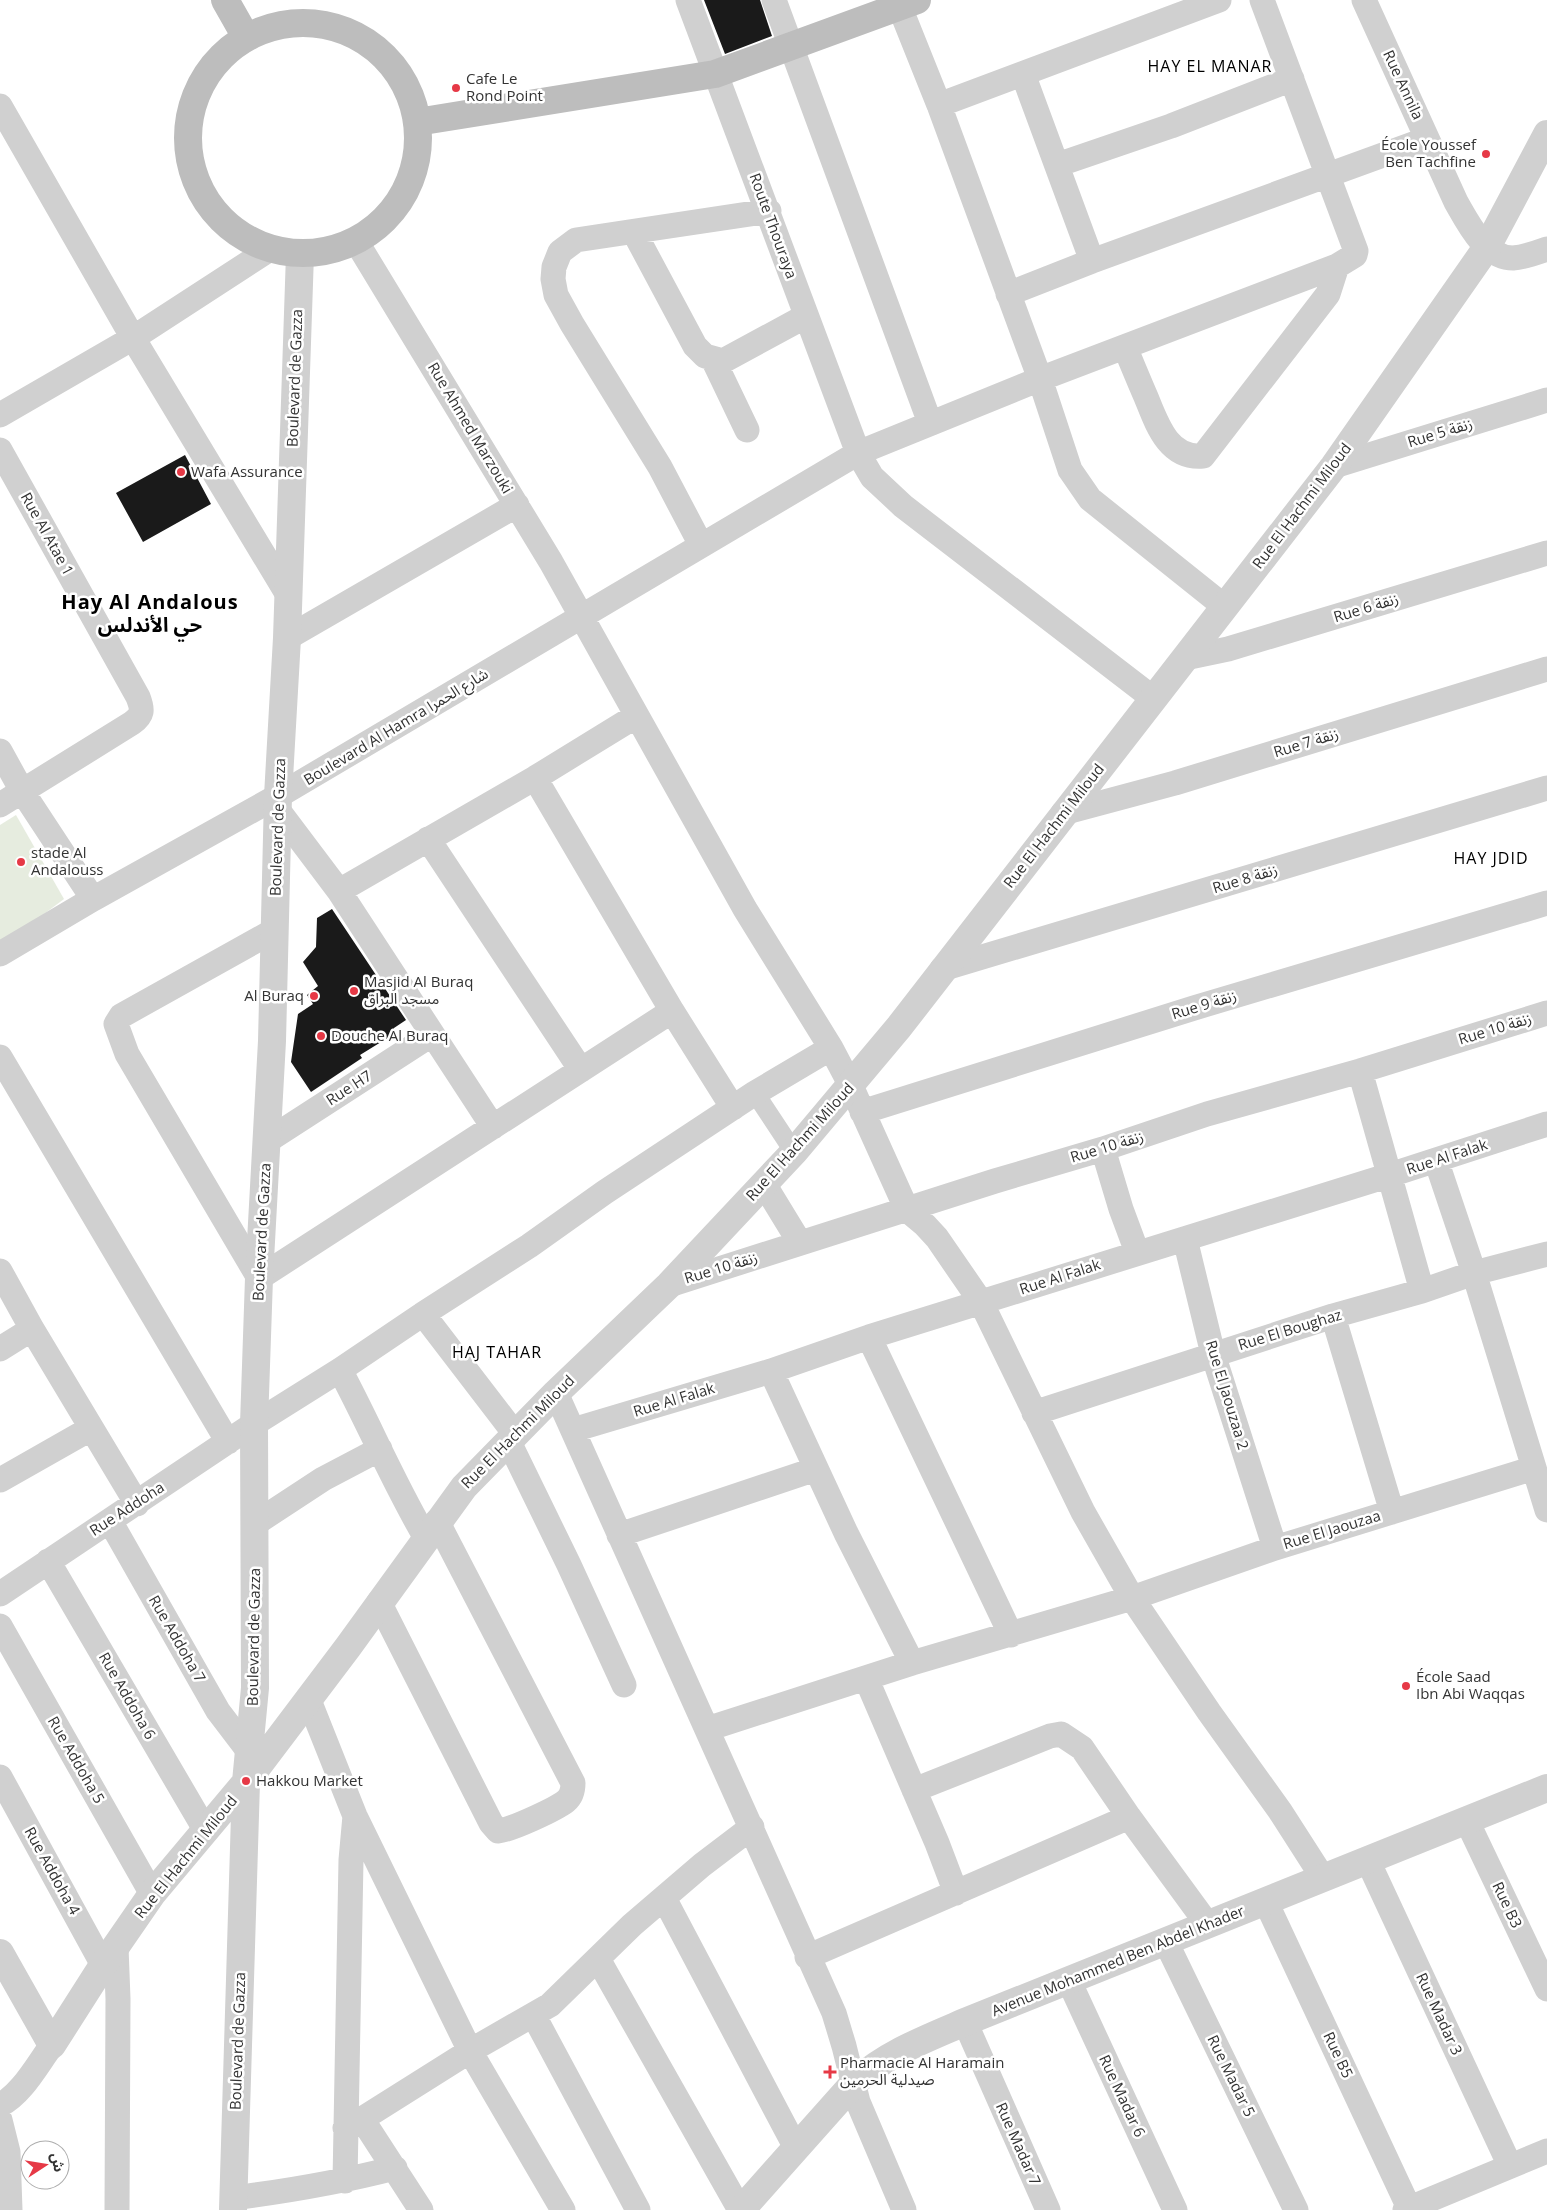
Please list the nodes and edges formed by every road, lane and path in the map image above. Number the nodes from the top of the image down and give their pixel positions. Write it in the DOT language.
graph roads {
  1 [pos="224,0"];
  2 [pos="688,0"];
  3 [pos="774,0"];
  4 [pos="1219,0"];
  5 [pos="1262,0"];
  6 [pos="1364,0"];
  7 [pos="905,2"];
  8 [pos="304,11"];
  9 [pos="246,37"];
  10 [pos="791,46"];
  11 [pos="715,74"];
  12 [pos="1023,74"];
  13 [pos="1292,78"];
  14 [pos="940,105"];
  15 [pos="0,106"];
  16 [pos="417,122"];
  17 [pos="1547,134"];
  18 [pos="1427,139"];
  19 [pos="1056,165"];
  20 [pos="1328,174"];
  21 [pos="768,211"];
  22 [pos="634,232"];
  23 [pos="356,241"];
  24 [pos="1488,247"];
  25 [pos="270,249"];
  26 [pos="1547,250"];
  27 [pos="300,254"];
  28 [pos="1092,261"];
  29 [pos="1338,266"];
  30 [pos="1008,294"];
  31 [pos="806,316"];
  32 [pos="133,338"];
  33 [pos="1125,347"];
  34 [pos="713,359"];
  35 [pos="1040,379"];
  36 [pos="1547,400"];
  37 [pos="0,415"];
  38 [pos="930,424"];
  39 [pos="747,430"];
  40 [pos="0,450"];
  41 [pos="858,453"];
  42 [pos="1334,466"];
  43 [pos="516,505"];
  44 [pos="701,545"];
  45 [pos="1547,553"];
  46 [pos="288,595"];
  47 [pos="1225,607"];
  48 [pos="582,617"];
  49 [pos="287,638"];
  50 [pos="1185,658"];
  51 [pos="1547,669"];
  52 [pos="1154,699"];
  53 [pos="636,716"];
  54 [pos="0,751"];
  55 [pos="535,778"];
  56 [pos="1547,788"];
  57 [pos="22,791"];
  58 [pos="278,803"];
  59 [pos="0,805"];
  60 [pos="1063,814"];
  61 [pos="428,839"];
  62 [pos="339,891"];
  63 [pos="93,899"];
  64 [pos="1547,903"];
  65 [pos="274,930"];
  66 [pos="0,954"];
  67 [pos="942,970"];
  68 [pos="672,1011"];
  69 [pos="1547,1013"];
  70 [pos="431,1034"];
  71 [pos="831,1048"];
  72 [pos="0,1057"];
  73 [pos="581,1070"];
  74 [pos="1360,1071"];
  75 [pos="7,1085"];
  76 [pos="850,1086"];
  77 [pos="755,1094"];
  78 [pos="733,1108"];
  79 [pos="862,1112"];
  80 [pos="1547,1124"];
  81 [pos="493,1127"];
  82 [pos="267,1141"];
  83 [pos="1103,1149"];
  84 [pos="794,1152"];
  85 [pos="1436,1160"];
  86 [pos="1390,1175"];
  87 [pos="764,1184"];
  88 [pos="907,1210"];
  89 [pos="1185,1240"];
  90 [pos="800,1244"];
  91 [pos="1137,1252"];
  92 [pos="1547,1254"];
  93 [pos="0,1271"];
  94 [pos="1474,1273"];
  95 [pos="259,1278"];
  96 [pos="668,1285"];
  97 [pos="1422,1291"];
  98 [pos="981,1302"];
  99 [pos="423,1314"];
  100 [pos="1333,1316"];
  101 [pos="32,1329"];
  102 [pos="869,1337"];
  103 [pos="0,1349"];
  104 [pos="1213,1354"];
  105 [pos="340,1370"];
  106 [pos="771,1371"];
  107 [pos="556,1393"];
  108 [pos="1034,1413"];
  109 [pos="254,1424"];
  110 [pos="90,1429"];
  111 [pos="574,1430"];
  112 [pos="512,1438"];
  113 [pos="228,1442"];
  114 [pos="380,1449"];
  115 [pos="1534,1468"];
  116 [pos="816,1469"];
  117 [pos="0,1480"];
  118 [pos="137,1504"];
  119 [pos="1547,1510"];
  120 [pos="1392,1512"];
  121 [pos="110,1521"];
  122 [pos="256,1523"];
  123 [pos="432,1530"];
  124 [pos="619,1535"];
  125 [pos="1275,1548"];
  126 [pos="48,1561"];
  127 [pos="0,1594"];
  128 [pos="1132,1598"];
  129 [pos="379,1602"];
  130 [pos="0,1626"];
  131 [pos="1012,1635"];
  132 [pos="912,1664"];
  133 [pos="866,1678"];
  134 [pos="624,1685"];
  135 [pos="308,1698"];
  136 [pos="707,1729"];
  137 [pos="250,1753"];
  138 [pos="0,1777"];
  139 [pos="246,1782"];
  140 [pos="1547,1788"];
  141 [pos="914,1790"];
  142 [pos="355,1816"];
  143 [pos="1129,1817"];
  144 [pos="1467,1820"];
  145 [pos="752,1827"];
  146 [pos="206,1831"];
  147 [pos="1368,1861"];
  148 [pos="1324,1878"];
  149 [pos="956,1893"];
  150 [pos="152,1894"];
  151 [pos="664,1898"];
  152 [pos="1266,1902"];
  153 [pos="1208,1925"];
  154 [pos="1166,1942"];
  155 [pos="0,1953"];
  156 [pos="109,1956"];
  157 [pos="807,1957"];
  158 [pos="598,1958"];
  159 [pos="1069,1981"];
  160 [pos="1547,1989"];
  161 [pos="534,2016"];
  162 [pos="965,2022"];
  163 [pos="52,2045"];
  164 [pos="470,2051"];
  165 [pos="854,2083"];
  166 [pos="0,2105"];
  167 [pos="0,2120"];
  168 [pos="354,2124"];
  169 [pos="796,2148"];
  170 [pos="1546,2154"];
  171 [pos="1510,2166"];
  172 [pos="395,2168"];
  173 [pos="345,2181"];
  174 [pos="299,2200"];
  175 [pos="1446,2202"];
  176 [pos="233,2204"];
  177 [pos="1407,2209"];
  178 [pos="10,2210"];
  179 [pos="117,2210"];
  180 [pos="421,2210"];
  181 [pos="563,2210"];
  182 [pos="638,2210"];
  183 [pos="740,2210"];
  184 [pos="903,2210"];
  185 [pos="1048,2210"];
  186 [pos="1175,2210"];
  187 [pos="1296,2210"];
  1 -- 9 [label="main road"];
  2 -- 11 [label="street, Route Thouraya"];
  3 -- 10 [label="street"];
  4 -- 12 [label="street"];
  5 -- 13 [label="street"];
  6 -- 18 [label="street, Rue Annila"];
  7 -- 10 [label="main road"];
  7 -- 14 [label="street"];
  8 -- 9 [label="main road"];
  8 -- 16 [label="main road"];
  9 -- 25 [label="main road"];
  10 -- 11 [label="main road"];
  10 -- 38 [label="street"];
  11 -- 16 [label="main road"];
  11 -- 21 [label="street, Route Thouraya"];
  12 -- 14 [label="street"];
  12 -- 19 [label="street"];
  13 -- 19 [label="street"];
  13 -- 20 [label="street"];
  14 -- 30 [label="street"];
  15 -- 32 [label="street"];
  16 -- 23 [label="main road"];
  17 -- 24 [label="street, Rue El Hachmi Miloud"];
  18 -- 20 [label="street"];
  18 -- 24 [label="street, Rue Annila"];
  19 -- 28 [label="street"];
  20 -- 28 [label="street"];
  20 -- 29 [label="street"];
  21 -- 22 [label="street"];
  21 -- 31 [label="street, Route Thouraya"];
  22 -- 34 [label="street"];
  22 -- 44 [label="street"];
  23 -- 27 [label="main road"];
  23 -- 43 [label="street, Rue Ahmed Marzouki"];
  24 -- 26 [label="street"];
  24 -- 42 [label="street, Rue El Hachmi Miloud"];
  25 -- 27 [label="main road"];
  25 -- 32 [label="street"];
  27 -- 46 [label="street, Boulevard de Gazza"];
  28 -- 30 [label="street"];
  29 -- 33 [label="street, Boulevard Al Hamra شارع الحمرا"];
  29 -- 33 [label="street"];
  30 -- 35 [label="street"];
  31 -- 34 [label="street"];
  31 -- 41 [label="street, Route Thouraya"];
  32 -- 37 [label="street"];
  32 -- 46 [label="street"];
  33 -- 35 [label="street, Boulevard Al Hamra شارع الحمرا"];
  34 -- 39 [label="street"];
  35 -- 38 [label="street, Boulevard Al Hamra شارع الحمرا"];
  35 -- 47 [label="street"];
  36 -- 42 [label="street, Rue 5 زنقة"];
  38 -- 41 [label="street, Boulevard Al Hamra شارع الحمرا"];
  40 -- 57 [label="street, Rue Al Atae 1"];
  41 -- 44 [label="street, Boulevard Al Hamra شارع الحمرا"];
  41 -- 52 [label="street, Route Thouraya"];
  42 -- 47 [label="street, Rue El Hachmi Miloud"];
  43 -- 48 [label="street, Rue Ahmed Marzouki"];
  43 -- 49 [label="street"];
  44 -- 48 [label="street, Boulevard Al Hamra شارع الحمرا"];
  45 -- 50 [label="street, Rue 6 زنقة"];
  46 -- 49 [label="street, Boulevard de Gazza"];
  47 -- 50 [label="street, Rue El Hachmi Miloud"];
  48 -- 53 [label="street, Rue Ahmed Marzouki"];
  48 -- 58 [label="street, Boulevard Al Hamra شارع الحمرا"];
  49 -- 58 [label="street, Boulevard de Gazza"];
  50 -- 52 [label="street, Rue El Hachmi Miloud"];
  51 -- 60 [label="street, Rue 7 زنقة"];
  52 -- 60 [label="street, Rue El Hachmi Miloud"];
  53 -- 55 [label="street"];
  53 -- 71 [label="street, Rue Ahmed Marzouki"];
  54 -- 57 [label="street"];
  55 -- 61 [label="street"];
  55 -- 68 [label="street"];
  56 -- 67 [label="street, Rue 8 زنقة"];
  57 -- 59 [label="street"];
  57 -- 63 [label="street"];
  58 -- 62 [label="street"];
  58 -- 63 [label="street, Boulevard Al Hamra شارع الحمرا"];
  58 -- 65 [label="street, Boulevard de Gazza"];
  60 -- 67 [label="street, Rue El Hachmi Miloud"];
  61 -- 62 [label="street"];
  61 -- 73 [label="street"];
  62 -- 70 [label="street"];
  63 -- 66 [label="street, Boulevard Al Hamra شارع الحمرا"];
  64 -- 79 [label="street, Rue 9 زنقة"];
  65 -- 82 [label="street, Boulevard de Gazza"];
  65 -- 95 [label="street"];
  67 -- 76 [label="street, Rue El Hachmi Miloud"];
  68 -- 73 [label="street"];
  68 -- 78 [label="street"];
  69 -- 74 [label="street, Rue 10 زنقة"];
  70 -- 81 [label="street"];
  70 -- 82 [label="street, Rue H7"];
  71 -- 76 [label="street, Rue Ahmed Marzouki"];
  71 -- 77 [label="street, Rue Addoha"];
  72 -- 75 [label="street"];
  73 -- 81 [label="street"];
  74 -- 83 [label="street, Rue 10 زنقة"];
  74 -- 86 [label="street"];
  75 -- 113 [label="street"];
  76 -- 79 [label="street, Rue Ahmed Marzouki"];
  76 -- 84 [label="street, Rue El Hachmi Miloud"];
  77 -- 78 [label="street, Rue Addoha"];
  77 -- 84 [label="street"];
  78 -- 99 [label="street, Rue Addoha"];
  79 -- 88 [label="street, Rue Ahmed Marzouki"];
  80 -- 85 [label="street, Rue Al Falak"];
  81 -- 95 [label="street"];
  82 -- 95 [label="street, Boulevard de Gazza"];
  83 -- 88 [label="street, Rue 10 زنقة"];
  83 -- 91 [label="street"];
  84 -- 87 [label="street, Rue El Hachmi Miloud"];
  85 -- 86 [label="street, Rue Al Falak"];
  85 -- 94 [label="street"];
  86 -- 89 [label="street, Rue Al Falak"];
  86 -- 97 [label="street"];
  87 -- 90 [label="street"];
  87 -- 96 [label="street, Rue El Hachmi Miloud"];
  88 -- 90 [label="street, Rue 10 زنقة"];
  88 -- 98 [label="street"];
  89 -- 91 [label="street, Rue Al Falak"];
  89 -- 104 [label="street, Rue El Jaouzaa 2"];
  90 -- 96 [label="street, Rue 10 زنقة"];
  91 -- 98 [label="street, Rue Al Falak"];
  92 -- 94 [label="street, Rue El Boughaz"];
  93 -- 101 [label="street"];
  94 -- 97 [label="street, Rue El Boughaz"];
  94 -- 115 [label="street"];
  95 -- 109 [label="street, Boulevard de Gazza"];
  96 -- 107 [label="street, Rue El Hachmi Miloud"];
  97 -- 100 [label="street, Rue El Boughaz"];
  98 -- 102 [label="street, Rue Al Falak"];
  98 -- 108 [label="street"];
  99 -- 105 [label="street, Rue Addoha"];
  99 -- 112 [label="street"];
  100 -- 104 [label="street, Rue El Boughaz"];
  100 -- 120 [label="street"];
  101 -- 103 [label="street"];
  101 -- 110 [label="street"];
  102 -- 106 [label="street, Rue Al Falak"];
  102 -- 131 [label="street"];
  104 -- 108 [label="street, Rue El Boughaz"];
  104 -- 125 [label="street, Rue El Jaouzaa 2"];
  105 -- 109 [label="street, Rue Addoha"];
  105 -- 114 [label="street"];
  106 -- 111 [label="street, Rue Al Falak"];
  106 -- 116 [label="street"];
  107 -- 111 [label="street"];
  107 -- 112 [label="street, Rue El Hachmi Miloud"];
  108 -- 128 [label="street"];
  109 -- 113 [label="street, Rue Addoha"];
  109 -- 122 [label="street, Boulevard de Gazza"];
  110 -- 117 [label="street"];
  110 -- 118 [label="street"];
  111 -- 124 [label="street"];
  112 -- 123 [label="street, Rue El Hachmi Miloud"];
  112 -- 134 [label="street"];
  113 -- 118 [label="street, Rue Addoha"];
  114 -- 122 [label="street"];
  114 -- 123 [label="street"];
  115 -- 119 [label="street"];
  115 -- 120 [label="street, Rue El Jaouzaa"];
  116 -- 124 [label="street"];
  116 -- 132 [label="street"];
  118 -- 121 [label="street, Rue Addoha"];
  120 -- 125 [label="street, Rue El Jaouzaa"];
  121 -- 126 [label="street, Rue Addoha"];
  121 -- 137 [label="street, Rue Addoha 7"];
  122 -- 137 [label="street, Boulevard de Gazza"];
  123 -- 129 [label="street, Rue El Hachmi Miloud"];
  123 -- 129 [label="street"];
  124 -- 136 [label="street"];
  125 -- 128 [label="street, Rue El Jaouzaa"];
  126 -- 127 [label="street, Rue Addoha"];
  126 -- 146 [label="street, Rue Addoha 6"];
  128 -- 131 [label="street, Rue El Jaouzaa"];
  128 -- 148 [label="street"];
  129 -- 135 [label="street, Rue El Hachmi Miloud"];
  130 -- 150 [label="street, Rue Addoha 5"];
  131 -- 132 [label="street, Rue El Jaouzaa"];
  132 -- 133 [label="street, Rue El Jaouzaa"];
  133 -- 136 [label="street, Rue El Jaouzaa"];
  133 -- 141 [label="street"];
  135 -- 139 [label="street, Rue El Hachmi Miloud"];
  135 -- 142 [label="street"];
  136 -- 145 [label="street"];
  137 -- 139 [label="street, Boulevard de Gazza"];
  138 -- 156 [label="street, Rue Addoha 4"];
  139 -- 146 [label="street, Rue El Hachmi Miloud"];
  139 -- 176 [label="street, Boulevard de Gazza"];
  140 -- 144 [label="street, Avenue Mohammed Ben Abdel Khader"];
  141 -- 143 [label="street"];
  141 -- 149 [label="street"];
  142 -- 164 [label="street"];
  142 -- 168 [label="street"];
  143 -- 149 [label="street"];
  143 -- 153 [label="street"];
  144 -- 147 [label="street, Avenue Mohammed Ben Abdel Khader"];
  144 -- 160 [label="street, Rue B3"];
  145 -- 151 [label="street"];
  145 -- 157 [label="street"];
  146 -- 150 [label="street, Rue El Hachmi Miloud"];
  147 -- 148 [label="street, Avenue Mohammed Ben Abdel Khader"];
  147 -- 171 [label="street, Rue Madar 3"];
  148 -- 152 [label="street, Avenue Mohammed Ben Abdel Khader"];
  149 -- 157 [label="street"];
  150 -- 156 [label="street, Rue El Hachmi Miloud"];
  151 -- 158 [label="street"];
  151 -- 169 [label="street"];
  152 -- 153 [label="street, Avenue Mohammed Ben Abdel Khader"];
  152 -- 177 [label="street, Rue B5"];
  153 -- 154 [label="street, Avenue Mohammed Ben Abdel Khader"];
  154 -- 159 [label="street, Avenue Mohammed Ben Abdel Khader"];
  154 -- 187 [label="street, Rue Madar 5"];
  155 -- 163 [label="street"];
  156 -- 163 [label="street, Rue El Hachmi Miloud"];
  156 -- 179 [label="street"];
  157 -- 165 [label="street"];
  158 -- 161 [label="street"];
  158 -- 183 [label="street"];
  159 -- 162 [label="street, Avenue Mohammed Ben Abdel Khader"];
  159 -- 186 [label="street, Rue Madar 6"];
  161 -- 164 [label="street"];
  161 -- 182 [label="street"];
  162 -- 165 [label="street, Avenue Mohammed Ben Abdel Khader"];
  162 -- 185 [label="street, Rue Madar 7"];
  163 -- 166 [label="street, Rue El Hachmi Miloud"];
  164 -- 168 [label="street"];
  164 -- 181 [label="street"];
  165 -- 169 [label="street, Avenue Mohammed Ben Abdel Khader"];
  165 -- 184 [label="street"];
  167 -- 178 [label="street"];
  168 -- 172 [label="street"];
  168 -- 173 [label="street"];
  169 -- 183 [label="street, Avenue Mohammed Ben Abdel Khader"];
  170 -- 171 [label="street"];
  171 -- 175 [label="street"];
  172 -- 173 [label="street"];
  172 -- 180 [label="street"];
  173 -- 174 [label="street"];
  174 -- 176 [label="street"];
  175 -- 177 [label="street"];
}
